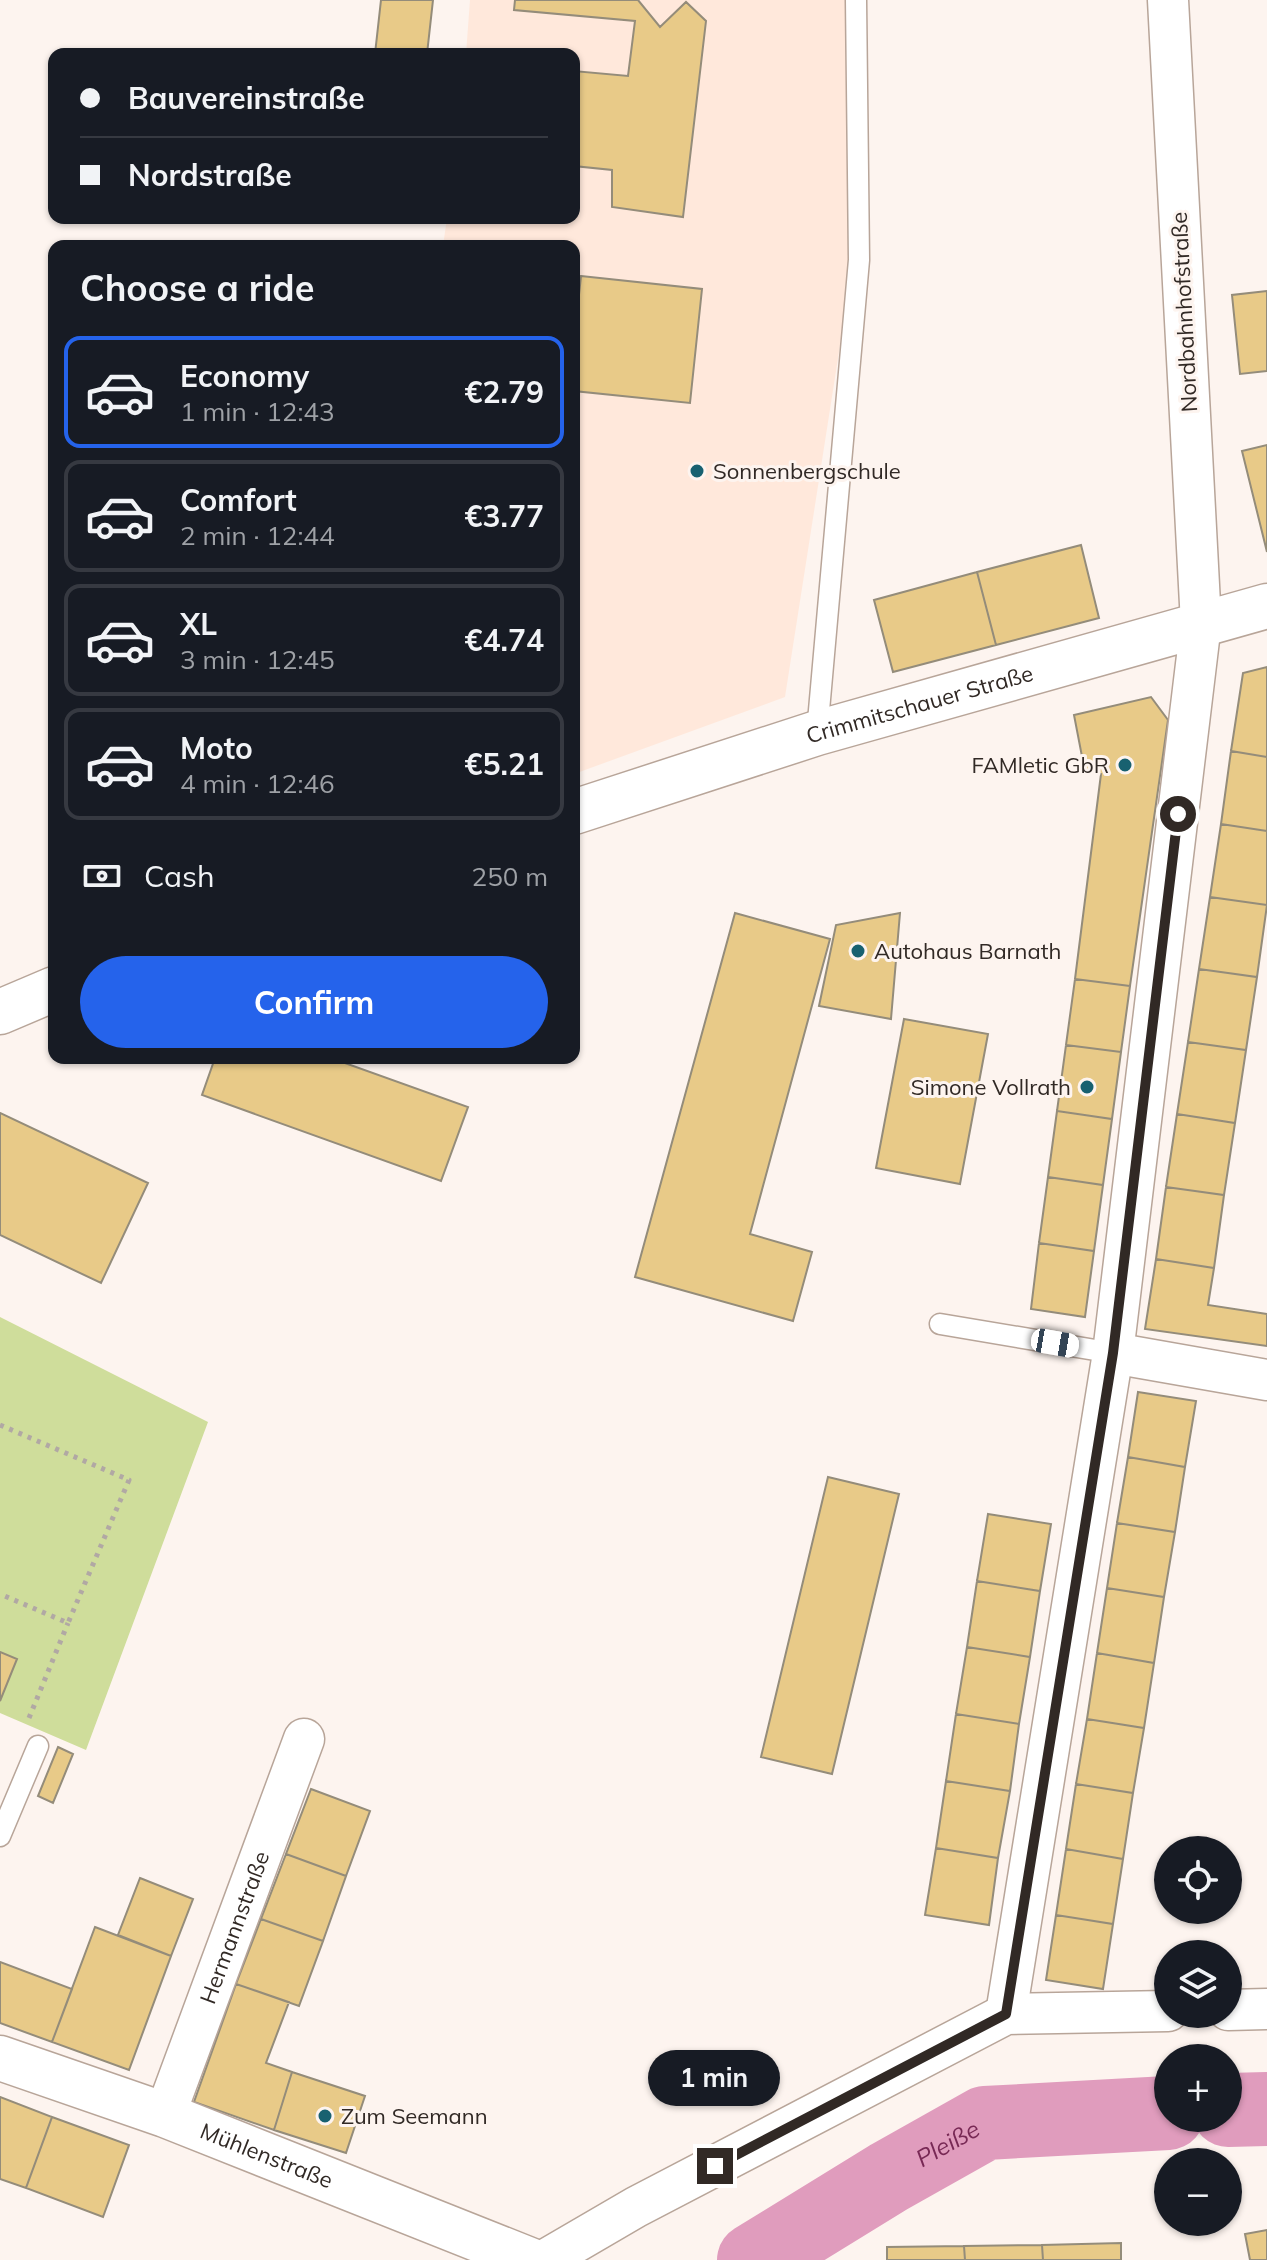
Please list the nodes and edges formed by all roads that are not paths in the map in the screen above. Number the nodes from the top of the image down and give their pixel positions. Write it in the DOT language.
graph roads {
  1 [pos="856,0"];
  2 [pos="1168,0"];
  3 [pos="1267,606"];
  4 [pos="1201,623"];
  5 [pos="817,733"];
  6 [pos="580,810"];
  7 [pos="48,992"];
  8 [pos="0,1012"];
  9 [pos="940,1324"];
  10 [pos="1113,1353"];
  11 [pos="1267,1380"];
  12 [pos="304,1739"];
  13 [pos="38,1746"];
  14 [pos="0,1836"];
  15 [pos="1267,2009"];
  16 [pos="1242,2010"];
  17 [pos="1154,2011"];
  18 [pos="1006,2014"];
  19 [pos="0,2058"];
  20 [pos="165,2115"];
  21 [pos="530,2260"];
  22 [pos="545,2260"];
  1 -- 5 [label="lane"];
  2 -- 4 [label="street, Nordbahnhofstraße"];
  3 -- 4 [label="street, Crimmitschauer Straße"];
  4 -- 5 [label="street, Crimmitschauer Straße"];
  4 -- 10 [label="street, Nordbahnhofstraße"];
  5 -- 6 [label="street, Crimmitschauer Straße"];
  7 -- 8 [label="street"];
  9 -- 10 [label="lane"];
  10 -- 11 [label="street"];
  10 -- 18 [label="street, Nordbahnhofstraße"];
  12 -- 20 [label="street, Hermannstraße"];
  13 -- 14 [label="lane"];
  15 -- 16 [label="street"];
  17 -- 18 [label="street"];
  18 -- 22 [label="street"];
  19 -- 20 [label="street, Mühlenstraße"];
  20 -- 21 [label="street, Mühlenstraße"];
}
